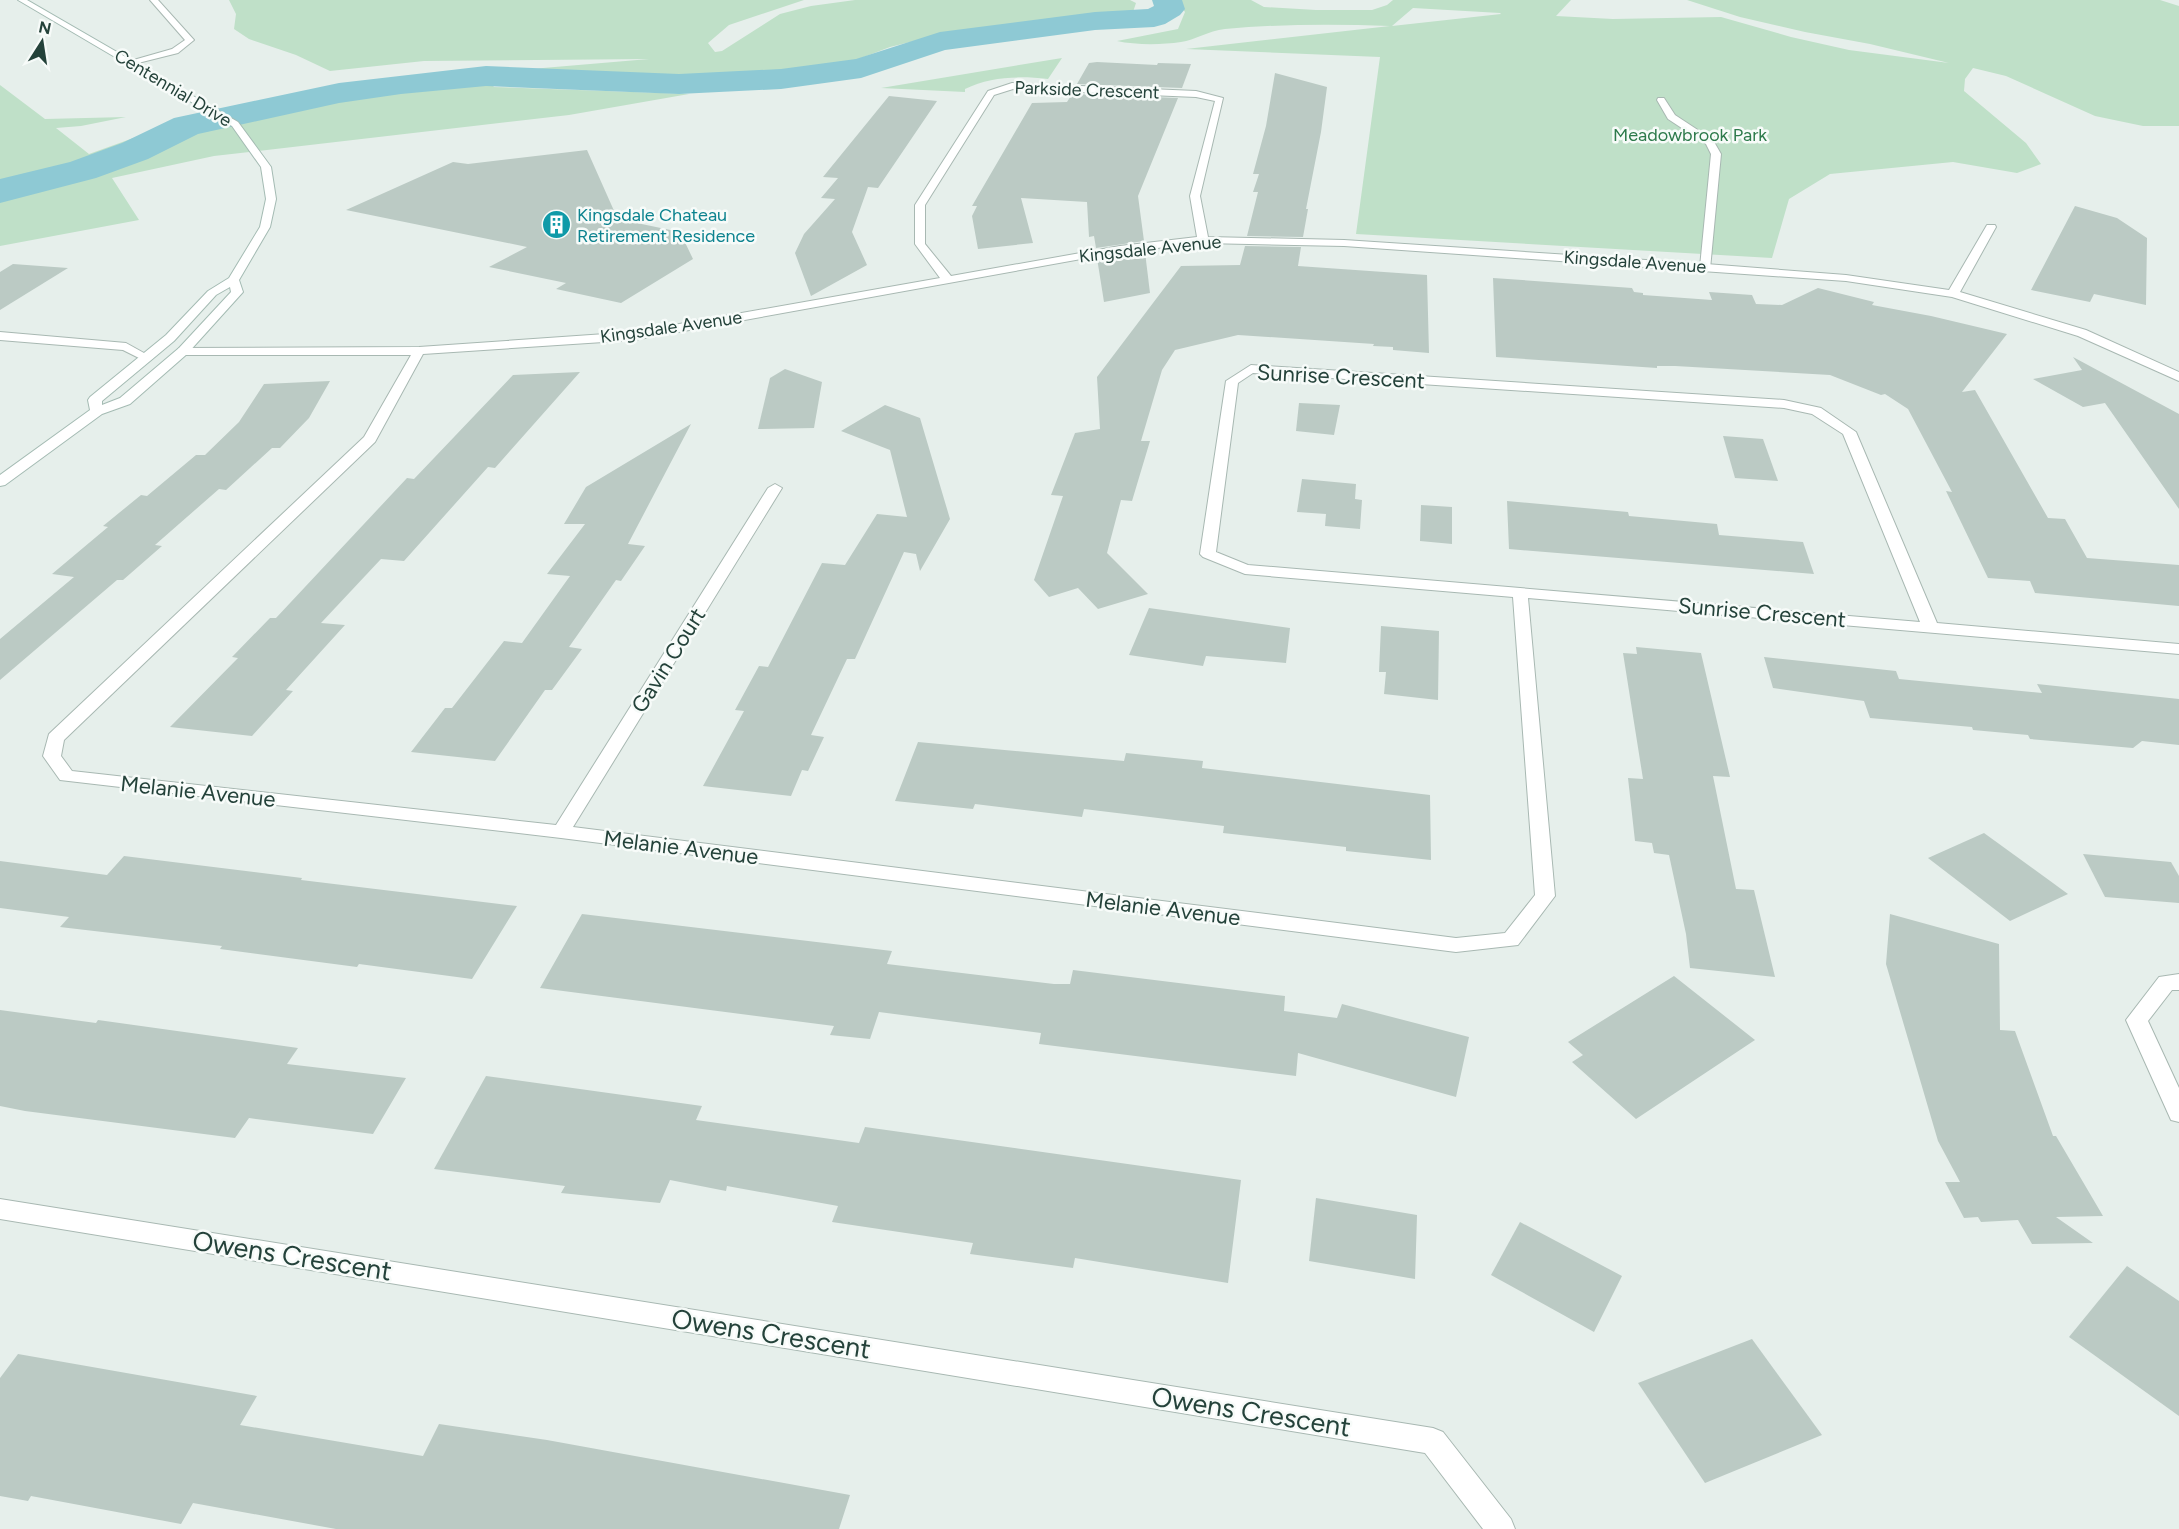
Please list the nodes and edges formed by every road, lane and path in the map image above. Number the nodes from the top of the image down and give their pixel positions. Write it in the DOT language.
graph roads {
  1 [pos="22,0"];
  2 [pos="154,0"];
  3 [pos="133,63"];
  4 [pos="1661,100"];
  5 [pos="1991,227"];
  6 [pos="1203,240"];
  7 [pos="1706,267"];
  8 [pos="233,280"];
  9 [pos="948,280"];
  10 [pos="1953,294"];
  11 [pos="0,336"];
  12 [pos="183,351"];
  13 [pos="419,351"];
  14 [pos="147,358"];
  15 [pos="2179,377"];
  16 [pos="97,411"];
  17 [pos="0,482"];
  18 [pos="776,488"];
  19 [pos="1520,592"];
  20 [pos="1930,627"];
  21 [pos="2179,649"];
  22 [pos="561,832"];
  23 [pos="2179,982"];
  24 [pos="2179,1113"];
  25 [pos="0,1209"];
  26 [pos="1501,1529"];
  1 -- 3 [label="street, Centennial Drive"];
  2 -- 3 [label="street"];
  3 -- 8 [label="street, Centennial Drive"];
  4 -- 7 [label="street"];
  5 -- 10 [label="street"];
  6 -- 7 [label="street, Kingsdale Avenue"];
  6 -- 9 [label="street, Kingsdale Avenue"];
  6 -- 9 [label="street, Parkside Crescent"];
  7 -- 10 [label="street, Kingsdale Avenue"];
  8 -- 12 [label="street, Centennial Drive"];
  8 -- 14 [label="street, Centennial Drive"];
  9 -- 13 [label="street, Kingsdale Avenue"];
  10 -- 15 [label="street, Kingsdale Avenue"];
  11 -- 14 [label="street"];
  12 -- 13 [label="street, Kingsdale Avenue"];
  12 -- 16 [label="street, Centennial Drive"];
  13 -- 22 [label="street, Melanie Avenue"];
  14 -- 16 [label="street, Centennial Drive"];
  16 -- 17 [label="street, Centennial Drive"];
  18 -- 22 [label="street, Gavin Court"];
  19 -- 20 [label="street, Sunrise Crescent"];
  19 -- 20 [label="street, Sunrise Crescent"];
  19 -- 22 [label="street, Melanie Avenue"];
  20 -- 21 [label="street, Sunrise Crescent"];
  23 -- 24 [label="street"];
  25 -- 26 [label="street, Owens Crescent"];
}
